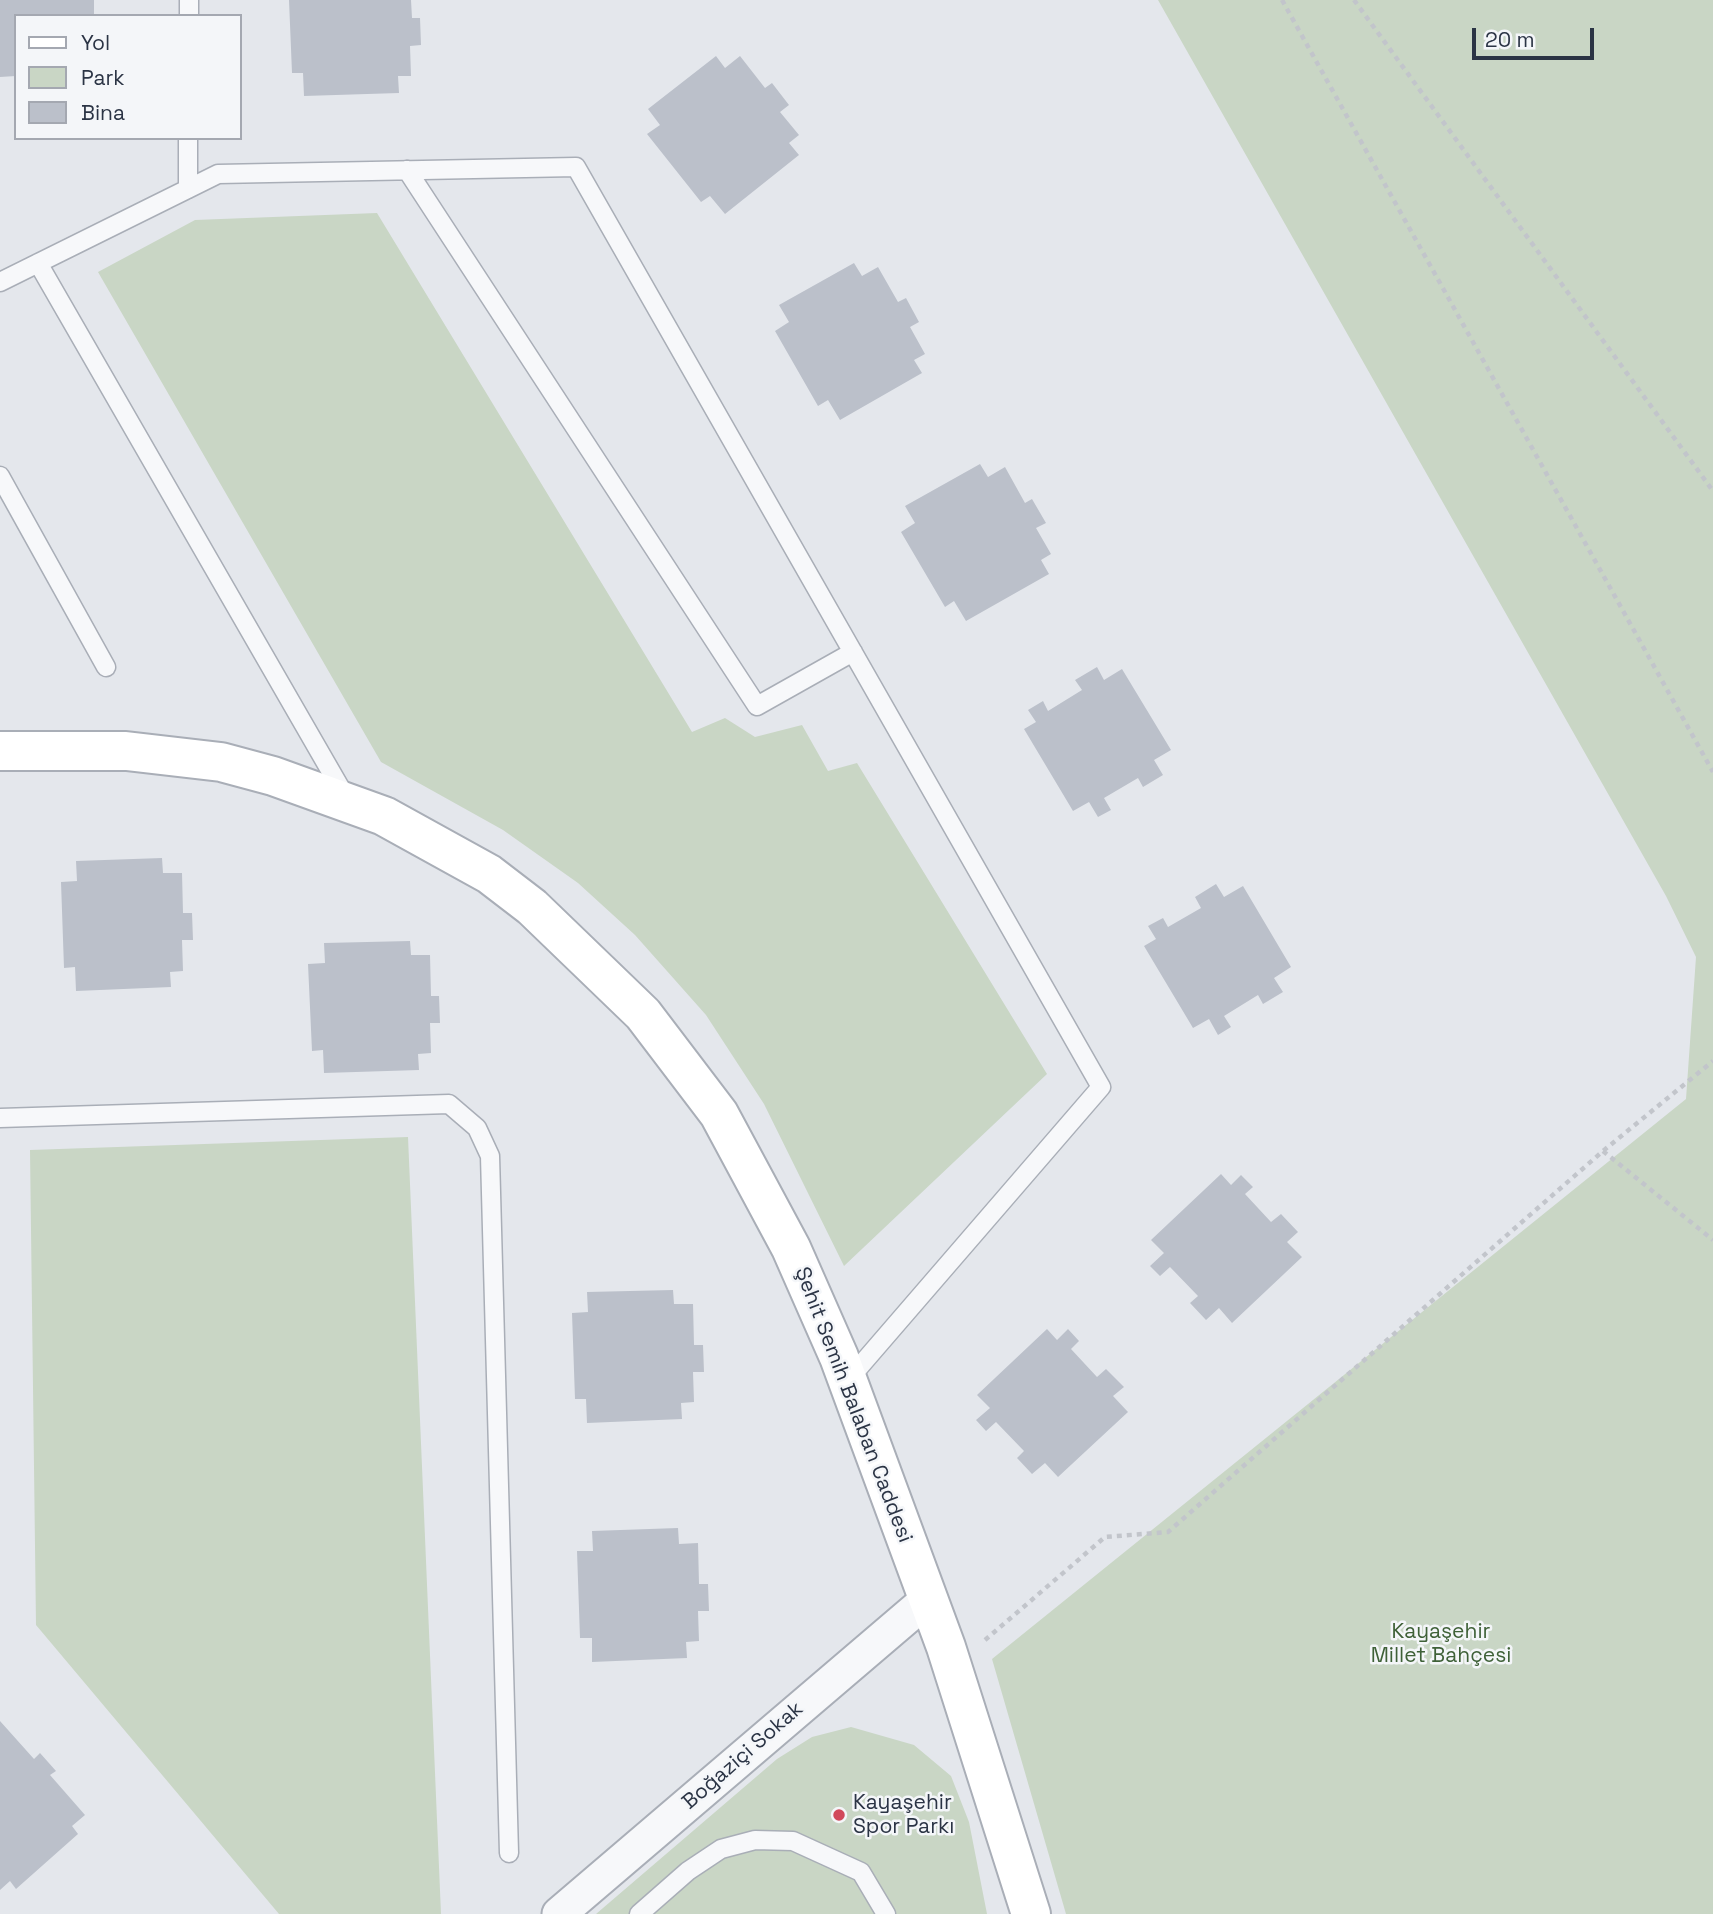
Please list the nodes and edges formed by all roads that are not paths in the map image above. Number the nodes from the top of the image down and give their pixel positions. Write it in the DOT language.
graph roads {
  1 [pos="188,140"];
  2 [pos="407,170"];
  3 [pos="188,189"];
  4 [pos="38,264"];
  5 [pos="0,282"];
  6 [pos="0,476"];
  7 [pos="853,652"];
  8 [pos="106,667"];
  9 [pos="0,751"];
  10 [pos="348,802"];
  11 [pos="0,1118"];
  12 [pos="847,1381"];
  13 [pos="928,1599"];
  14 [pos="509,1853"];
  15 [pos="559,1914"];
  16 [pos="639,1914"];
  17 [pos="886,1914"];
  18 [pos="1031,1914"];
  1 -- 3 [label="lane"];
  2 -- 3 [label="lane"];
  2 -- 7 [label="lane"];
  2 -- 7 [label="lane"];
  3 -- 4 [label="lane"];
  4 -- 5 [label="lane"];
  4 -- 10 [label="lane"];
  6 -- 8 [label="lane"];
  7 -- 12 [label="lane"];
  9 -- 10 [label="street, Şehit Semih Balaban Caddesi"];
  10 -- 12 [label="street, Şehit Semih Balaban Caddesi"];
  11 -- 14 [label="lane"];
  12 -- 13 [label="street, Şehit Semih Balaban Caddesi"];
  13 -- 15 [label="street, Boğaziçi Sokak"];
  13 -- 18 [label="street, Şehit Semih Balaban Caddesi"];
  16 -- 17 [label="lane"];
}
